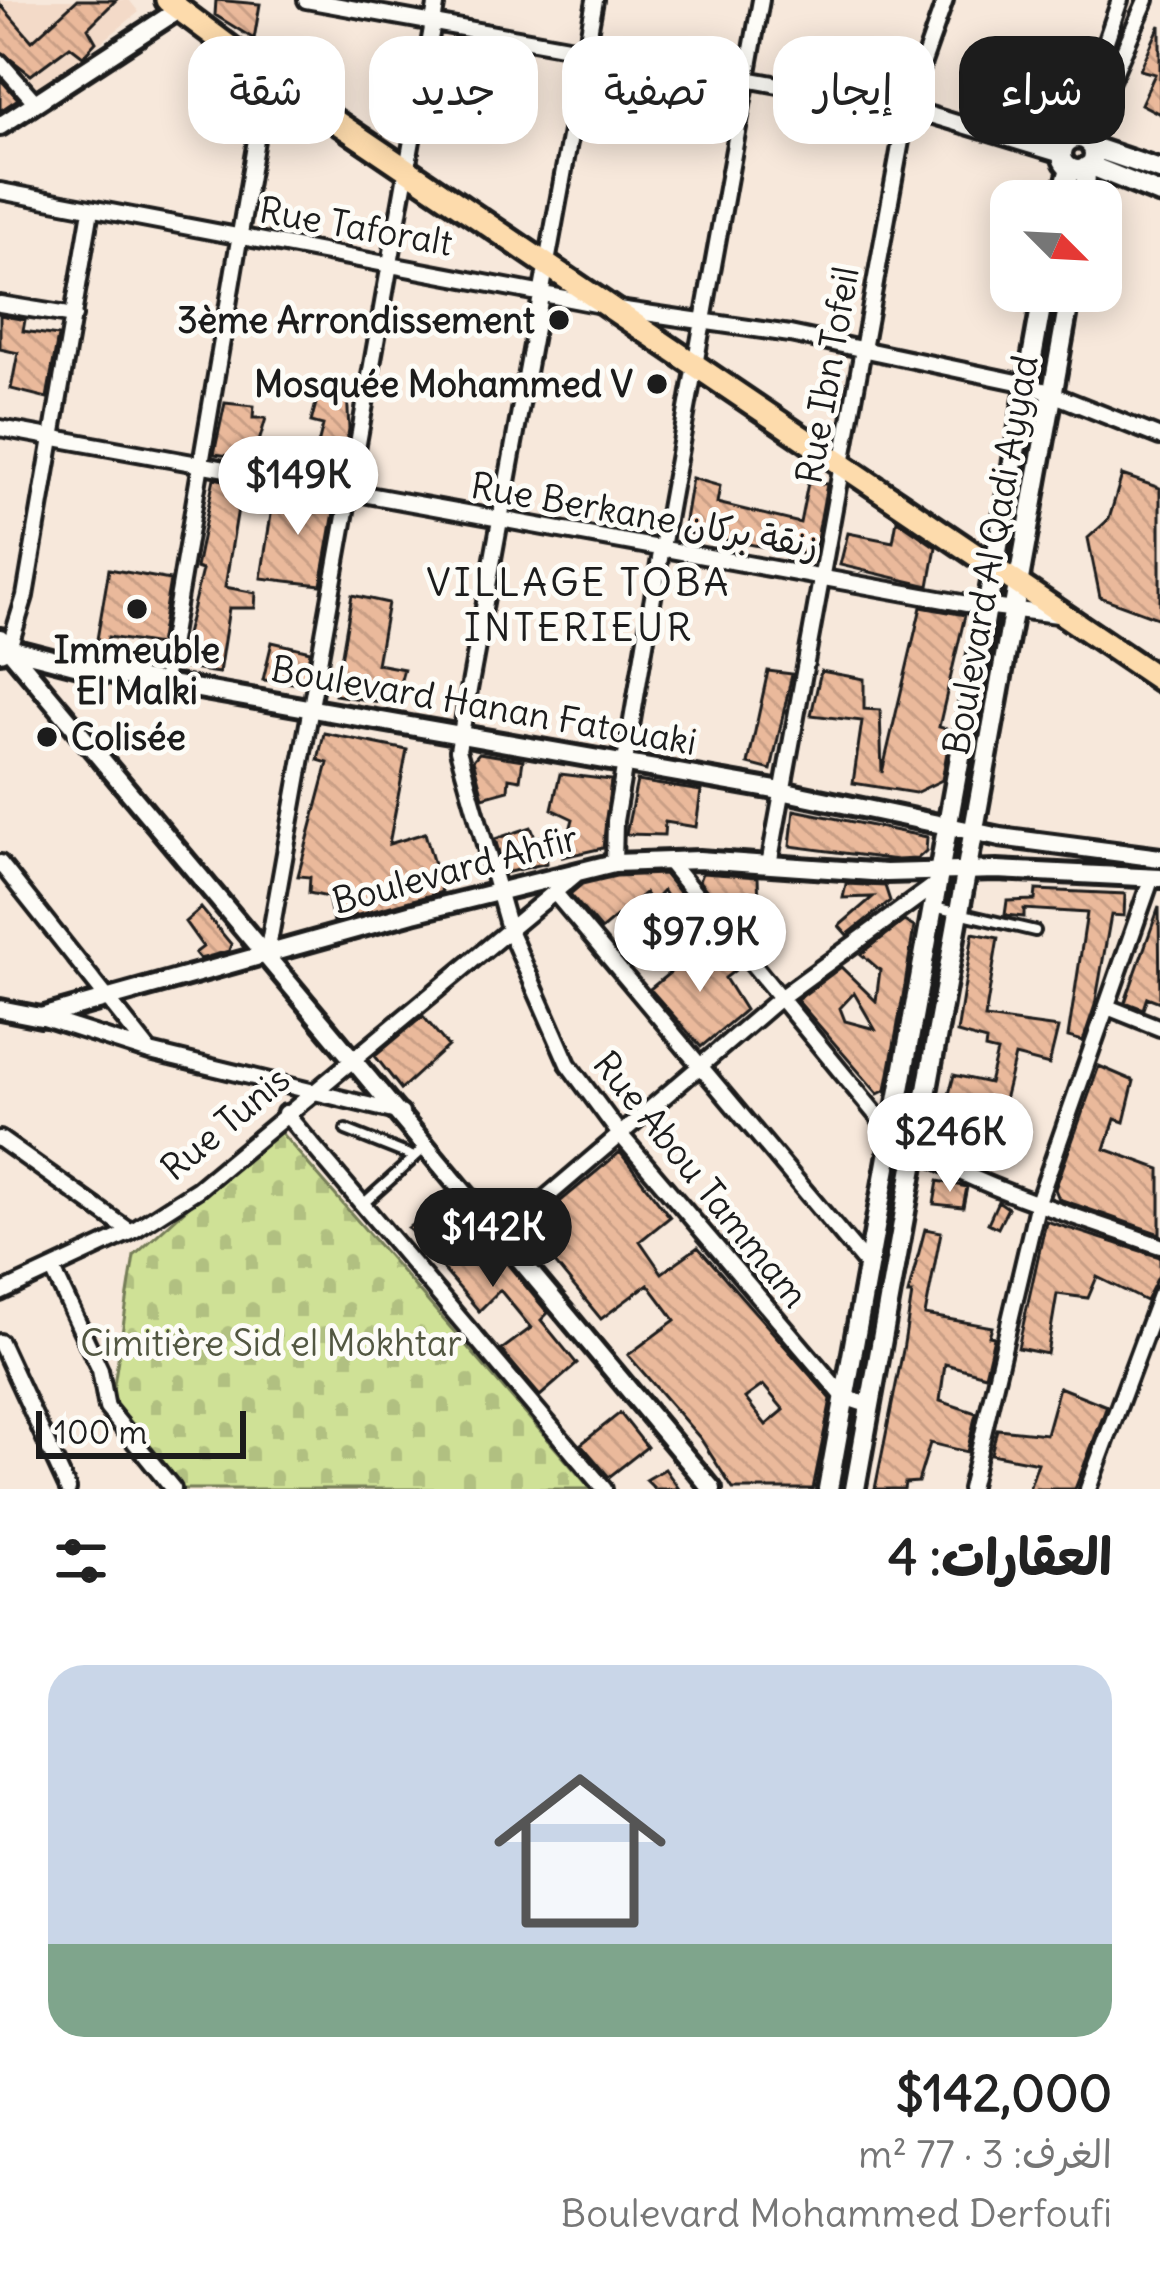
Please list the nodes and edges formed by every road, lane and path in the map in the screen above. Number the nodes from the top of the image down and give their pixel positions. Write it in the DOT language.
graph roads {
  1 [pos="306,0"];
  2 [pos="437,0"];
  3 [pos="595,0"];
  4 [pos="761,0"];
  5 [pos="945,0"];
  6 [pos="1120,0"];
  7 [pos="1146,0"];
  8 [pos="179,3"];
  9 [pos="437,22"];
  10 [pos="219,36"];
  11 [pos="589,36"];
  12 [pos="932,36"];
  13 [pos="562,43"];
  14 [pos="0,62"];
  15 [pos="749,68"];
  16 [pos="36,103"];
  17 [pos="935,115"];
  18 [pos="0,126"];
  19 [pos="345,128"];
  20 [pos="255,144"];
  21 [pos="570,144"];
  22 [pos="735,144"];
  23 [pos="900,144"];
  24 [pos="1078,153"];
  25 [pos="408,170"];
  26 [pos="1160,170"];
  27 [pos="1068,180"];
  28 [pos="1082,180"];
  29 [pos="0,191"];
  30 [pos="1160,194"];
  31 [pos="91,210"];
  32 [pos="238,236"];
  33 [pos="391,263"];
  34 [pos="550,263"];
  35 [pos="544,291"];
  36 [pos="0,304"];
  37 [pos="615,308"];
  38 [pos="1040,312"];
  39 [pos="1068,312"];
  40 [pos="74,316"];
  41 [pos="701,321"];
  42 [pos="862,349"];
  43 [pos="693,362"];
  44 [pos="1027,383"];
  45 [pos="1054,396"];
  46 [pos="0,428"];
  47 [pos="1160,436"];
  48 [pos="52,437"];
  49 [pos="843,460"];
  50 [pos="200,464"];
  51 [pos="348,492"];
  52 [pos="502,521"];
  53 [pos="663,546"];
  54 [pos="995,566"];
  55 [pos="823,577"];
  56 [pos="1019,582"];
  57 [pos="988,605"];
  58 [pos="1014,608"];
  59 [pos="1068,617"];
  60 [pos="3,646"];
  61 [pos="1160,680"];
  62 [pos="164,682"];
  63 [pos="310,708"];
  64 [pos="458,734"];
  65 [pos="626,763"];
  66 [pos="781,791"];
  67 [pos="948,825"];
  68 [pos="973,832"];
  69 [pos="1160,858"];
  70 [pos="668,861"];
  71 [pos="0,863"];
  72 [pos="614,863"];
  73 [pos="769,865"];
  74 [pos="580,870"];
  75 [pos="968,871"];
  76 [pos="1156,878"];
  77 [pos="937,879"];
  78 [pos="496,892"];
  79 [pos="555,893"];
  80 [pos="932,906"];
  81 [pos="959,916"];
  82 [pos="1035,931"];
  83 [pos="510,932"];
  84 [pos="267,954"];
  85 [pos="112,998"];
  86 [pos="780,998"];
  87 [pos="1110,1008"];
  88 [pos="0,1009"];
  89 [pos="40,1017"];
  90 [pos="1160,1028"];
  91 [pos="150,1052"];
  92 [pos="355,1056"];
  93 [pos="698,1064"];
  94 [pos="312,1091"];
  95 [pos="285,1113"];
  96 [pos="401,1113"];
  97 [pos="346,1130"];
  98 [pos="619,1133"];
  99 [pos="892,1134"];
  100 [pos="0,1138"];
  101 [pos="917,1150"];
  102 [pos="421,1151"];
  103 [pos="1038,1202"];
  104 [pos="363,1204"];
  105 [pos="131,1232"];
  106 [pos="501,1236"];
  107 [pos="1160,1246"];
  108 [pos="868,1266"];
  109 [pos="53,1270"];
  110 [pos="0,1293"];
  111 [pos="1160,1294"];
  112 [pos="0,1342"];
  113 [pos="844,1397"];
  114 [pos="871,1406"];
  115 [pos="68,1489"];
  116 [pos="172,1489"];
  117 [pos="604,1489"];
  118 [pos="712,1489"];
  119 [pos="828,1489"];
  120 [pos="855,1489"];
  121 [pos="970,1489"];
  122 [pos="1088,1489"];
  1 -- 9 [label="street"];
  2 -- 9 [label="street"];
  3 -- 11 [label="street"];
  4 -- 15 [label="street"];
  5 -- 12 [label="street, Rue Ibn Tofeil"];
  6 -- 24 [label="street"];
  7 -- 24 [label="street"];
  8 -- 10 [label="main road"];
  8 -- 16 [label="street"];
  9 -- 13 [label="street"];
  9 -- 25 [label="street"];
  14 -- 16 [label="street"];
  16 -- 18 [label="street"];
  17 -- 24 [label="street"];
  19 -- 25 [label="main road"];
  20 -- 32 [label="street"];
  21 -- 34 [label="street"];
  22 -- 41 [label="street"];
  23 -- 42 [label="street, Rue Ibn Tofeil"];
  24 -- 26 [label="main road"];
  24 -- 27 [label="main road"];
  24 -- 28 [label="main road"];
  24 -- 30 [label="main road"];
  25 -- 33 [label="street"];
  25 -- 34 [label="main road"];
  29 -- 31 [label="street, Rue Taforalt"];
  31 -- 32 [label="street, Rue Taforalt"];
  31 -- 40 [label="street"];
  32 -- 33 [label="street, Rue Taforalt"];
  32 -- 50 [label="street"];
  33 -- 35 [label="street, Rue Taforalt"];
  33 -- 51 [label="street"];
  34 -- 35 [label="street"];
  34 -- 37 [label="main road"];
  35 -- 37 [label="street, Rue Taforalt"];
  35 -- 52 [label="street"];
  36 -- 40 [label="street"];
  37 -- 41 [label="street, Rue Taforalt"];
  37 -- 43 [label="main road"];
  38 -- 44 [label="main road, Boulevard Al Qadi Ayyad"];
  39 -- 45 [label="main road, Boulevard Al Qadi Ayyad"];
  40 -- 48 [label="street"];
  41 -- 42 [label="street, Rue Taforalt"];
  41 -- 43 [label="street"];
  42 -- 44 [label="street, Rue Taforalt"];
  42 -- 49 [label="street, Rue Ibn Tofeil"];
  43 -- 49 [label="main road"];
  43 -- 53 [label="street"];
  44 -- 45 [label="street, Rue Taforalt"];
  44 -- 54 [label="main road, Boulevard Al Qadi Ayyad"];
  45 -- 47 [label="street, Rue Taforalt"];
  45 -- 56 [label="main road, Boulevard Al Qadi Ayyad"];
  46 -- 48 [label="street, Rue Berkane زنقة بركان"];
  48 -- 50 [label="street, Rue Berkane زنقة بركان"];
  48 -- 60 [label="street"];
  49 -- 54 [label="main road"];
  49 -- 55 [label="street, Rue Ibn Tofeil"];
  50 -- 51 [label="street, Rue Berkane زنقة بركان"];
  50 -- 62 [label="street"];
  51 -- 52 [label="street, Rue Berkane زنقة بركان"];
  51 -- 63 [label="street"];
  52 -- 53 [label="street, Rue Berkane زنقة بركان"];
  52 -- 64 [label="street"];
  53 -- 55 [label="street, Rue Berkane زنقة بركان"];
  53 -- 65 [label="street"];
  54 -- 56 [label="main road"];
  54 -- 57 [label="main road, Boulevard Al Qadi Ayyad"];
  55 -- 57 [label="street, Rue Berkane زنقة بركان"];
  55 -- 66 [label="street, Rue Ibn Tofeil"];
  56 -- 58 [label="main road, Boulevard Al Qadi Ayyad"];
  56 -- 59 [label="main road"];
  57 -- 58 [label="street, Rue Berkane زنقة بركان"];
  57 -- 67 [label="main road, Boulevard Al Qadi Ayyad"];
  58 -- 59 [label="street, Rue Berkane زنقة بركان"];
  58 -- 68 [label="main road, Boulevard Al Qadi Ayyad"];
  59 -- 61 [label="main road"];
  60 -- 62 [label="street, Boulevard Hanan Fatouaki"];
  60 -- 84 [label="street"];
  62 -- 63 [label="street, Boulevard Hanan Fatouaki"];
  63 -- 64 [label="street, Boulevard Hanan Fatouaki"];
  63 -- 84 [label="street"];
  64 -- 65 [label="street, Boulevard Hanan Fatouaki"];
  64 -- 78 [label="street, Rue Abou Tammam"];
  65 -- 66 [label="street, Boulevard Hanan Fatouaki"];
  65 -- 72 [label="street"];
  66 -- 67 [label="street, Boulevard Hanan Fatouaki"];
  66 -- 73 [label="street, Rue Ibn Tofeil"];
  67 -- 68 [label="street, Boulevard Hanan Fatouaki"];
  67 -- 77 [label="main road, Boulevard Al Qadi Ayyad"];
  68 -- 69 [label="street, Boulevard Hanan Fatouaki"];
  68 -- 75 [label="main road, Boulevard Al Qadi Ayyad"];
  70 -- 72 [label="street, Boulevard Ahfir"];
  70 -- 73 [label="street, Boulevard Ahfir"];
  70 -- 86 [label="street"];
  71 -- 85 [label="street"];
  72 -- 74 [label="street, Boulevard Ahfir"];
  73 -- 77 [label="street, Boulevard Ahfir"];
  74 -- 78 [label="street, Boulevard Ahfir"];
  74 -- 79 [label="street, Rue Tunis"];
  75 -- 76 [label="street, Boulevard Ahfir"];
  75 -- 77 [label="street, Boulevard Ahfir"];
  75 -- 81 [label="main road, Boulevard Al Qadi Ayyad"];
  76 -- 87 [label="street"];
  77 -- 80 [label="main road, Boulevard Al Qadi Ayyad"];
  77 -- 86 [label="street"];
  78 -- 83 [label="street, Rue Abou Tammam"];
  78 -- 84 [label="street, Boulevard Ahfir"];
  79 -- 83 [label="street, Rue Tunis"];
  79 -- 93 [label="street"];
  80 -- 81 [label="lane"];
  80 -- 99 [label="main road, Boulevard Al Qadi Ayyad"];
  81 -- 82 [label="lane"];
  81 -- 101 [label="main road, Boulevard Al Qadi Ayyad"];
  83 -- 92 [label="street, Rue Tunis"];
  83 -- 98 [label="street, Rue Abou Tammam"];
  84 -- 85 [label="street, Boulevard Ahfir"];
  84 -- 92 [label="street"];
  85 -- 89 [label="street, Boulevard Ahfir"];
  85 -- 91 [label="street"];
  86 -- 93 [label="street"];
  86 -- 99 [label="street"];
  87 -- 90 [label="street"];
  87 -- 103 [label="street"];
  88 -- 89 [label="street, Boulevard Ahfir"];
  89 -- 91 [label="street"];
  91 -- 94 [label="street"];
  92 -- 94 [label="street, Rue Tunis"];
  92 -- 96 [label="street"];
  93 -- 98 [label="street"];
  93 -- 108 [label="street"];
  94 -- 95 [label="street, Rue Tunis"];
  94 -- 96 [label="street"];
  95 -- 104 [label="street"];
  95 -- 105 [label="street, Rue Tunis"];
  96 -- 102 [label="street"];
  97 -- 102 [label="lane"];
  98 -- 106 [label="street"];
  98 -- 113 [label="street, Rue Abou Tammam"];
  99 -- 101 [label="street"];
  99 -- 108 [label="main road, Boulevard Al Qadi Ayyad"];
  100 -- 105 [label="street"];
  101 -- 103 [label="street"];
  101 -- 114 [label="main road, Boulevard Al Qadi Ayyad"];
  102 -- 104 [label="lane"];
  102 -- 106 [label="street"];
  103 -- 107 [label="street"];
  103 -- 121 [label="street"];
  104 -- 117 [label="street"];
  105 -- 109 [label="street, Rue Tunis"];
  106 -- 118 [label="street"];
  108 -- 113 [label="main road, Boulevard Al Qadi Ayyad"];
  109 -- 110 [label="street, Rue Tunis"];
  109 -- 116 [label="street"];
  111 -- 122 [label="street"];
  112 -- 115 [label="street"];
  113 -- 114 [label="street"];
  113 -- 119 [label="main road, Boulevard Al Qadi Ayyad"];
  114 -- 120 [label="main road, Boulevard Al Qadi Ayyad"];
}
